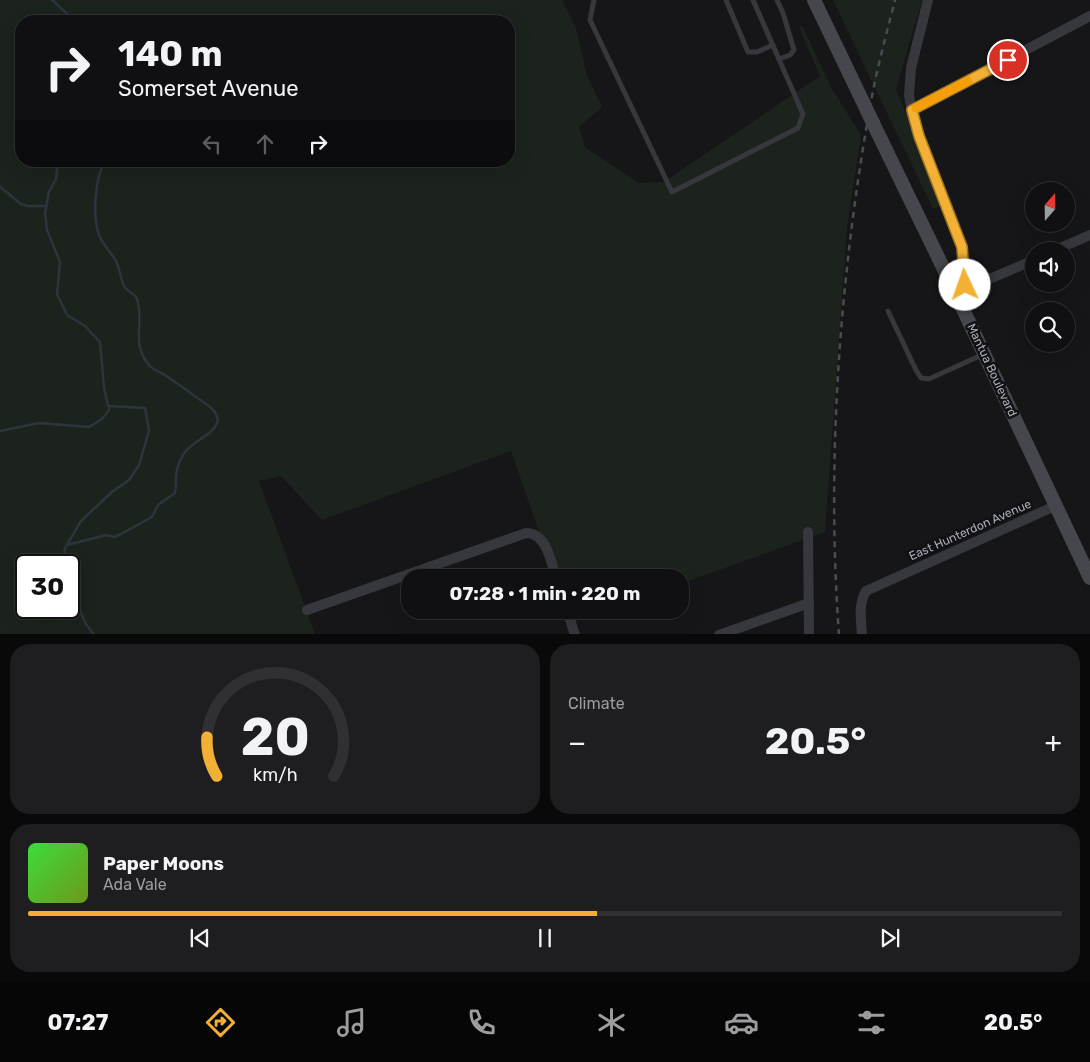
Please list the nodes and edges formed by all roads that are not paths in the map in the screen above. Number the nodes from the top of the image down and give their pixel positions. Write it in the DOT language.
graph roads {
  1 [pos="594,0"];
  2 [pos="726,0"];
  3 [pos="753,0"];
  4 [pos="777,0"];
  5 [pos="814,0"];
  6 [pos="928,0"];
  7 [pos="1090,16"];
  8 [pos="773,45"];
  9 [pos="779,59"];
  10 [pos="912,110"];
  11 [pos="1090,235"];
  12 [pos="1074,242"];
  13 [pos="1025,264"];
  14 [pos="959,287"];
  15 [pos="888,311"];
  16 [pos="984,354"];
  17 [pos="1055,506"];
  18 [pos="808,532"];
  19 [pos="424,569"];
  20 [pos="553,569"];
  21 [pos="401,577"];
  22 [pos="1090,578"];
  23 [pos="809,603"];
  24 [pos="307,610"];
  25 [pos="570,619"];
  26 [pos="575,634"];
  27 [pos="719,634"];
  28 [pos="809,634"];
  29 [pos="862,634"];
  1 -- 9 [label="lane"];
  2 -- 8 [label="lane"];
  3 -- 8 [label="lane"];
  4 -- 9 [label="lane"];
  5 -- 14 [label="main road, Mantua Boulevard, bridge"];
  6 -- 10 [label="street"];
  7 -- 10 [label="street"];
  8 -- 9 [label="lane"];
  10 -- 14 [label="street"];
  11 -- 12 [label="street"];
  13 -- 14 [label="street"];
  14 -- 16 [label="main road, Mantua Boulevard"];
  15 -- 16 [label="lane"];
  16 -- 17 [label="main road, Mantua Boulevard"];
  17 -- 22 [label="main road, Mantua Boulevard"];
  17 -- 29 [label="street, East Hunterdon Avenue"];
  18 -- 23 [label="street"];
  19 -- 20 [label="street"];
  21 -- 24 [label="street"];
  23 -- 27 [label="street"];
  23 -- 28 [label="street"];
  25 -- 26 [label="street"];
}
